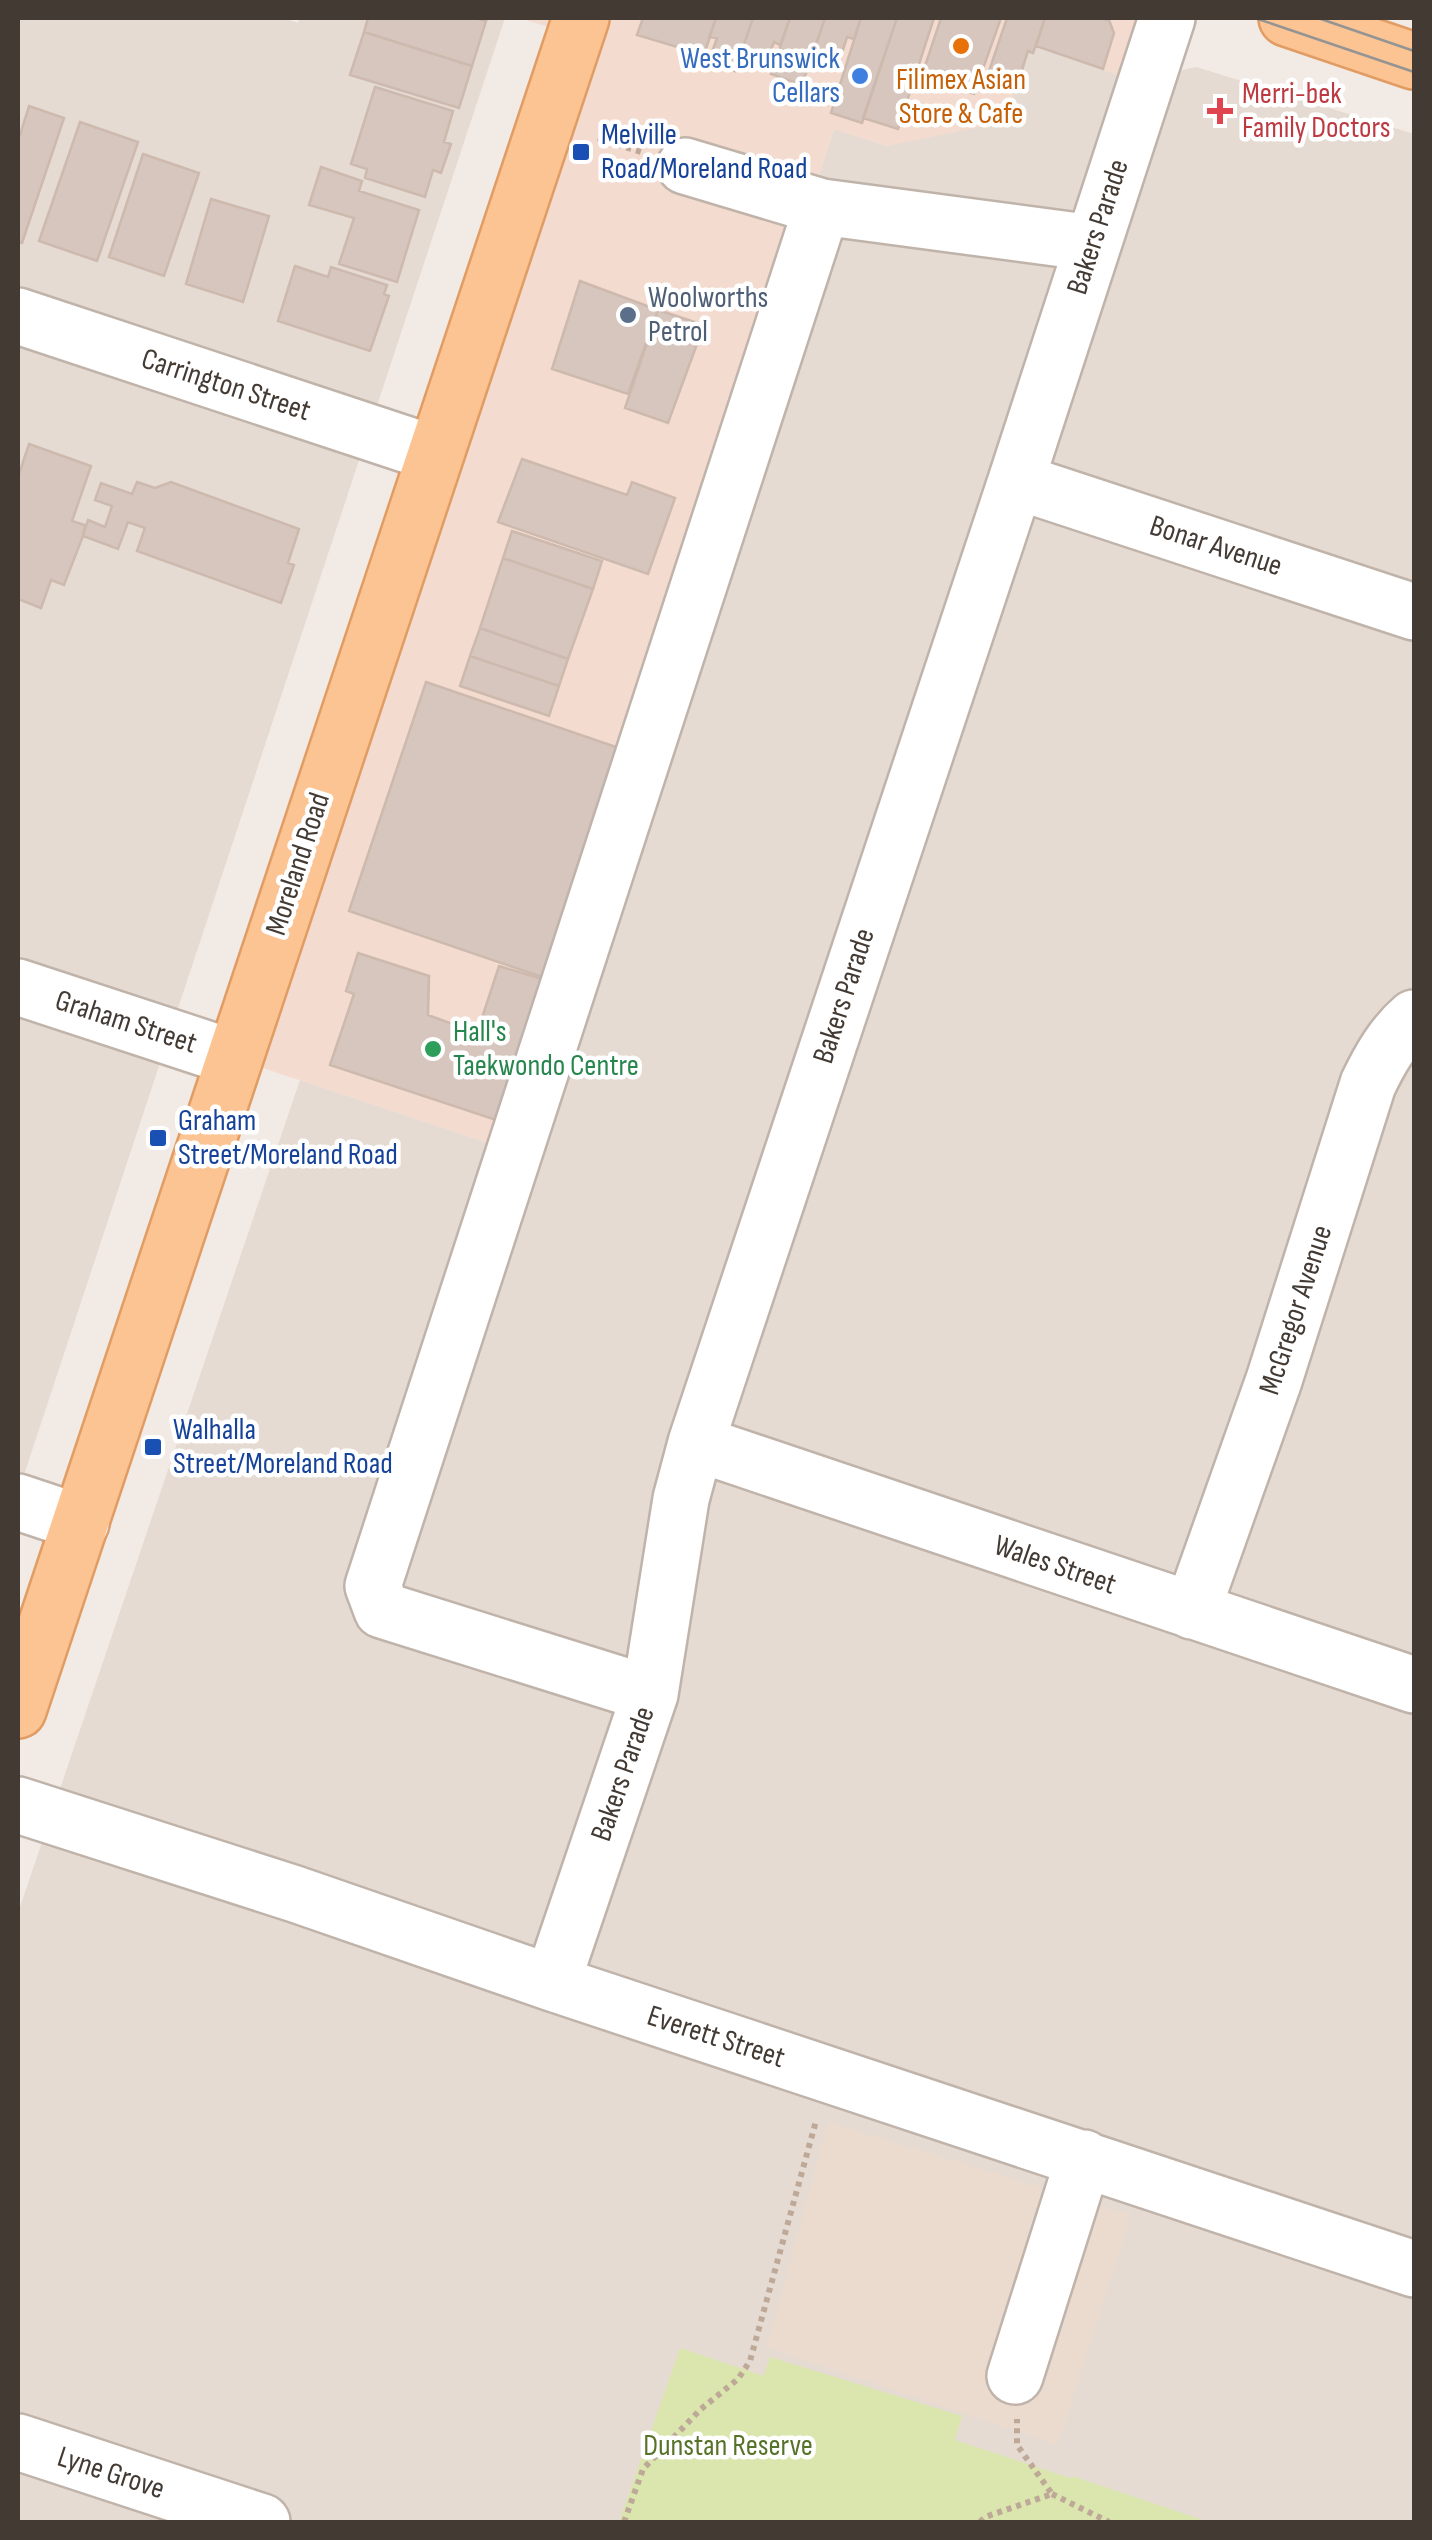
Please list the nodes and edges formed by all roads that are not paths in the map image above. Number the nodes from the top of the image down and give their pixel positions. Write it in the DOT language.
graph roads {
  1 [pos="581,18"];
  2 [pos="1166,18"];
  3 [pos="1288,18"];
  4 [pos="1414,62"];
  5 [pos="685,166"];
  6 [pos="822,207"];
  7 [pos="1093,244"];
  8 [pos="18,316"];
  9 [pos="435,454"];
  10 [pos="1016,481"];
  11 [pos="1414,612"];
  12 [pos="18,987"];
  13 [pos="1414,1018"];
  14 [pos="234,1058"];
  15 [pos="696,1443"];
  16 [pos="18,1502"];
  17 [pos="80,1523"];
  18 [pos="1192,1611"];
  19 [pos="1414,1684"];
  20 [pos="650,1694"];
  21 [pos="18,1710"];
  22 [pos="18,1805"];
  23 [pos="552,1982"];
  24 [pos="1084,2158"];
  25 [pos="1414,2268"];
  26 [pos="1016,2376"];
  27 [pos="18,2442"];
  28 [pos="262,2522"];
  1 -- 9 [label="main road, Moreland Road"];
  2 -- 7 [label="street, Bakers Parade"];
  3 -- 4 [label="main road"];
  5 -- 6 [label="street"];
  6 -- 7 [label="street"];
  6 -- 20 [label="street"];
  7 -- 10 [label="street, Bakers Parade"];
  8 -- 9 [label="street, Carrington Street"];
  9 -- 14 [label="main road, Moreland Road"];
  10 -- 11 [label="street, Bonar Avenue"];
  10 -- 15 [label="street, Bakers Parade"];
  12 -- 14 [label="street, Graham Street"];
  13 -- 18 [label="street, McGregor Avenue"];
  14 -- 17 [label="main road, Moreland Road"];
  15 -- 18 [label="street, Wales Street"];
  15 -- 20 [label="street, Bakers Parade"];
  16 -- 17 [label="street"];
  17 -- 21 [label="main road, Moreland Road"];
  18 -- 19 [label="street, Wales Street"];
  20 -- 23 [label="street, Bakers Parade"];
  22 -- 23 [label="street, Everett Street"];
  23 -- 24 [label="street, Everett Street"];
  24 -- 25 [label="street, Everett Street"];
  24 -- 26 [label="street"];
  27 -- 28 [label="street, Lyne Grove"];
}
